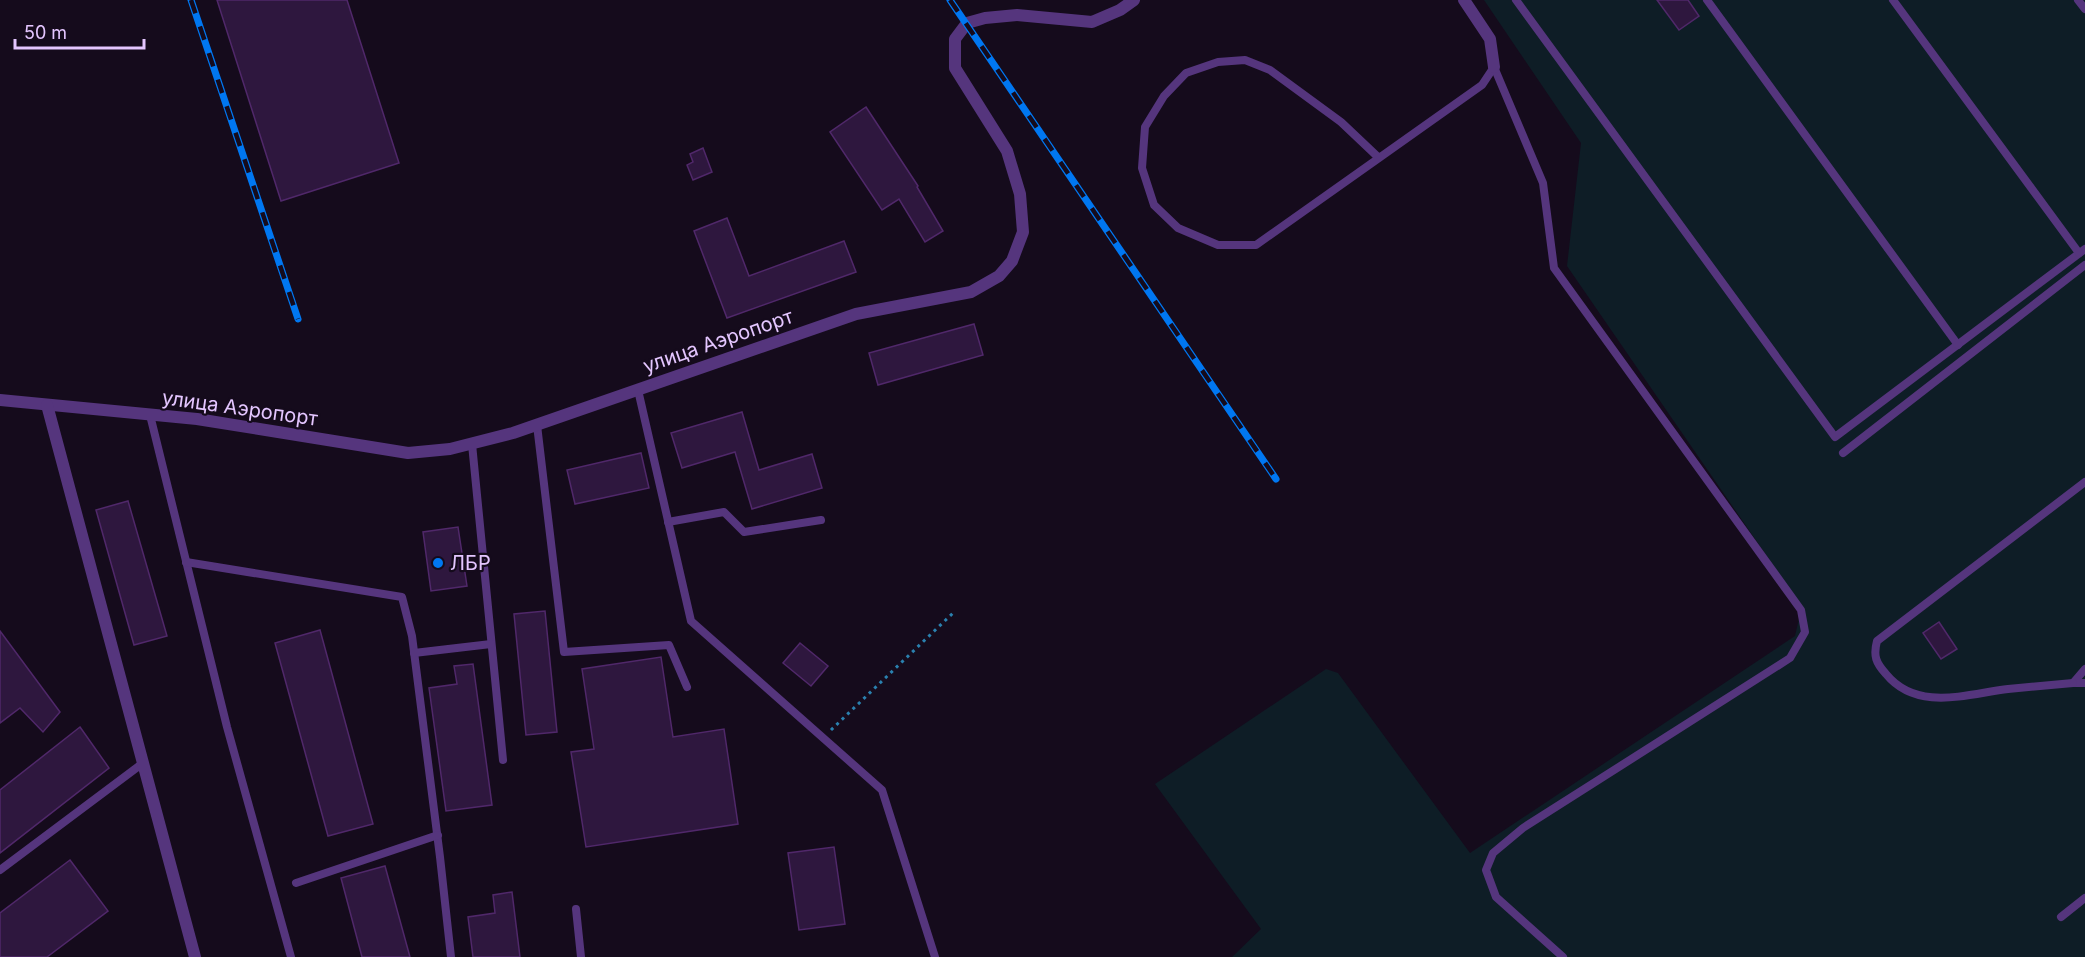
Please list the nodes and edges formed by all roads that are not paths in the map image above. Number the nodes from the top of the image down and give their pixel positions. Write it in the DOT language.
graph roads {
  1 [pos="1134,0"];
  2 [pos="1464,0"];
  3 [pos="1516,0"];
  4 [pos="1707,0"];
  5 [pos="1893,0"];
  6 [pos="2078,0"];
  7 [pos="2085,9"];
  8 [pos="1494,67"];
  9 [pos="1379,158"];
  10 [pos="2082,251"];
  11 [pos="2085,265"];
  12 [pos="1958,345"];
  13 [pos="638,390"];
  14 [pos="0,400"];
  15 [pos="47,405"];
  16 [pos="150,415"];
  17 [pos="537,425"];
  18 [pos="472,444"];
  19 [pos="1843,453"];
  20 [pos="2085,482"];
  21 [pos="820,520"];
  22 [pos="668,522"];
  23 [pos="186,562"];
  24 [pos="491,644"];
  25 [pos="414,653"];
  26 [pos="2085,669"];
  27 [pos="2073,683"];
  28 [pos="2085,683"];
  29 [pos="687,687"];
  30 [pos="503,760"];
  31 [pos="143,763"];
  32 [pos="438,836"];
  33 [pos="0,870"];
  34 [pos="296,883"];
  35 [pos="2085,898"];
  36 [pos="576,909"];
  37 [pos="2061,916"];
  38 [pos="195,957"];
  39 [pos="291,957"];
  40 [pos="451,957"];
  41 [pos="581,957"];
  42 [pos="935,957"];
  43 [pos="1563,957"];
  1 -- 13 [label="street, улица Аэропорт"];
  2 -- 8 [label="street"];
  3 -- 12 [label="lane"];
  4 -- 12 [label="lane"];
  5 -- 10 [label="lane"];
  6 -- 7 [label="lane"];
  8 -- 9 [label="lane"];
  8 -- 43 [label="lane"];
  9 -- 9 [label="lane"];
  10 -- 12 [label="lane"];
  11 -- 19 [label="lane"];
  13 -- 17 [label="street, улица Аэропорт"];
  13 -- 22 [label="lane"];
  14 -- 15 [label="street, улица Аэропорт"];
  15 -- 16 [label="street, улица Аэропорт"];
  15 -- 31 [label="street"];
  16 -- 18 [label="street, улица Аэропорт"];
  16 -- 23 [label="lane"];
  17 -- 18 [label="street, улица Аэропорт"];
  17 -- 29 [label="lane"];
  18 -- 24 [label="lane"];
  20 -- 27 [label="lane"];
  21 -- 22 [label="lane"];
  22 -- 42 [label="lane"];
  23 -- 25 [label="lane"];
  23 -- 39 [label="lane"];
  24 -- 25 [label="lane"];
  24 -- 30 [label="lane"];
  25 -- 32 [label="lane"];
  26 -- 27 [label="lane"];
  27 -- 28 [label="lane"];
  31 -- 33 [label="lane"];
  31 -- 38 [label="street"];
  32 -- 34 [label="lane"];
  32 -- 40 [label="lane"];
  35 -- 37 [label="lane"];
  36 -- 41 [label="lane"];
}
